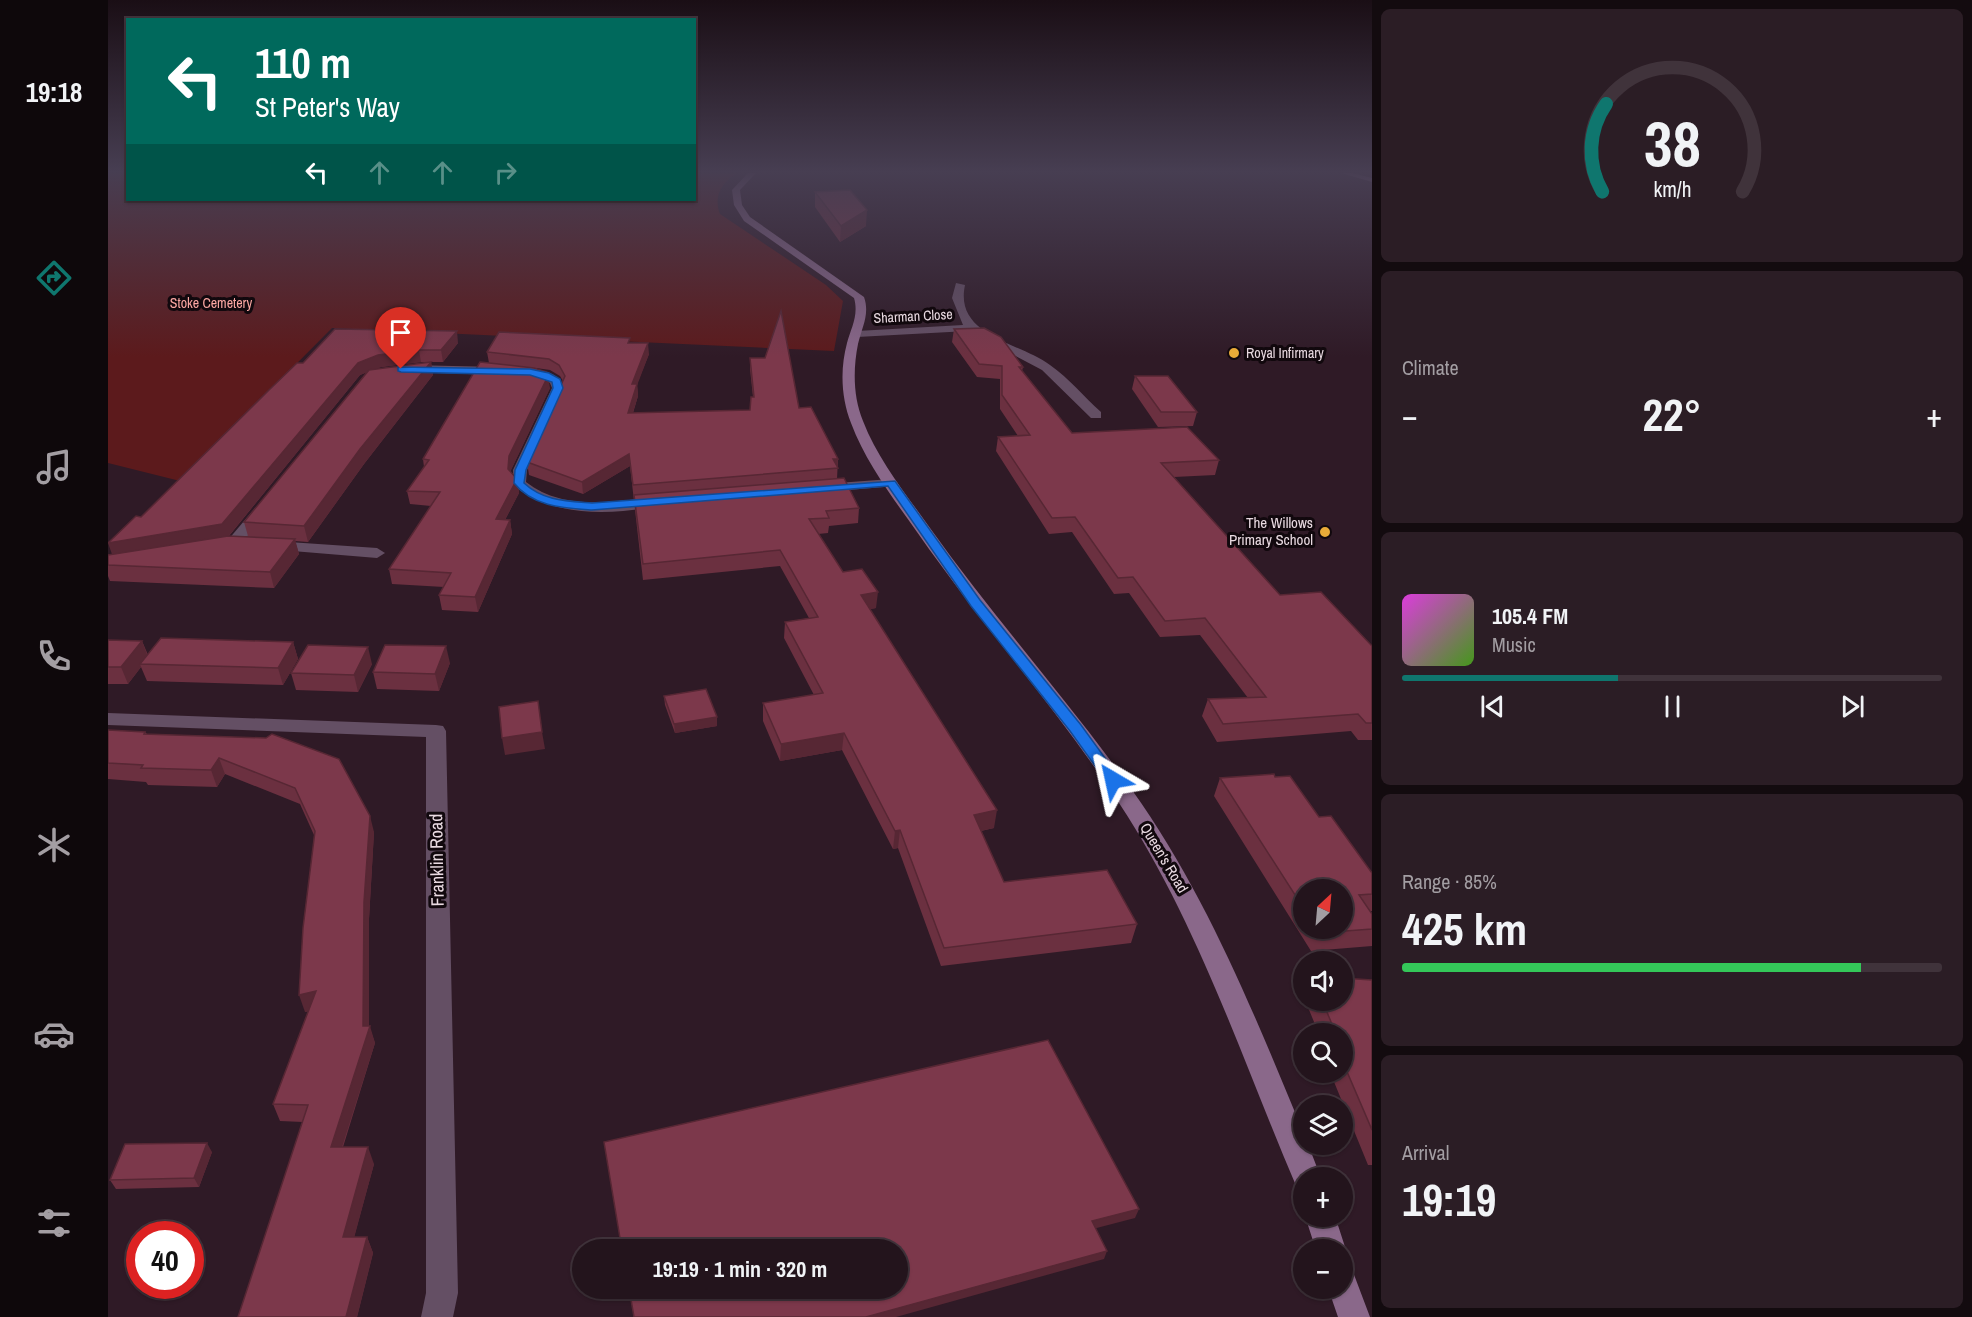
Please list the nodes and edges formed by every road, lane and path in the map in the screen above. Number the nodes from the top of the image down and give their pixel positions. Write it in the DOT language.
graph roads {
  1 [pos="769,234"];
  2 [pos="960,285"];
  3 [pos="944,297"];
  4 [pos="957,298"];
  5 [pos="970,328"];
  6 [pos="856,334"];
  7 [pos="391,371"];
  8 [pos="1096,414"];
  9 [pos="891,483"];
  10 [pos="807,490"];
  11 [pos="270,498"];
  12 [pos="676,500"];
  13 [pos="233,544"];
  14 [pos="199,550"];
  15 [pos="376,553"];
  16 [pos="108,719"];
  17 [pos="1303,1167"];
  18 [pos="1348,1299"];
  19 [pos="437,1317"];
  20 [pos="1354,1317"];
  1 -- 6 [label="street, Queen's Road"];
  2 -- 4 [label="street, Sharman Close"];
  3 -- 4 [label="street, Sharman Close"];
  4 -- 5 [label="street, Sharman Close"];
  5 -- 6 [label="street, Sharman Close"];
  5 -- 8 [label="street, Sharman Close"];
  6 -- 9 [label="street, Queen's Road"];
  7 -- 12 [label="street"];
  9 -- 10 [label="street"];
  9 -- 17 [label="street, Queen's Road"];
  11 -- 13 [label="street"];
  13 -- 14 [label="street"];
  13 -- 15 [label="street"];
  16 -- 19 [label="street, Franklin Road"];
  18 -- 20 [label="street"];
}
